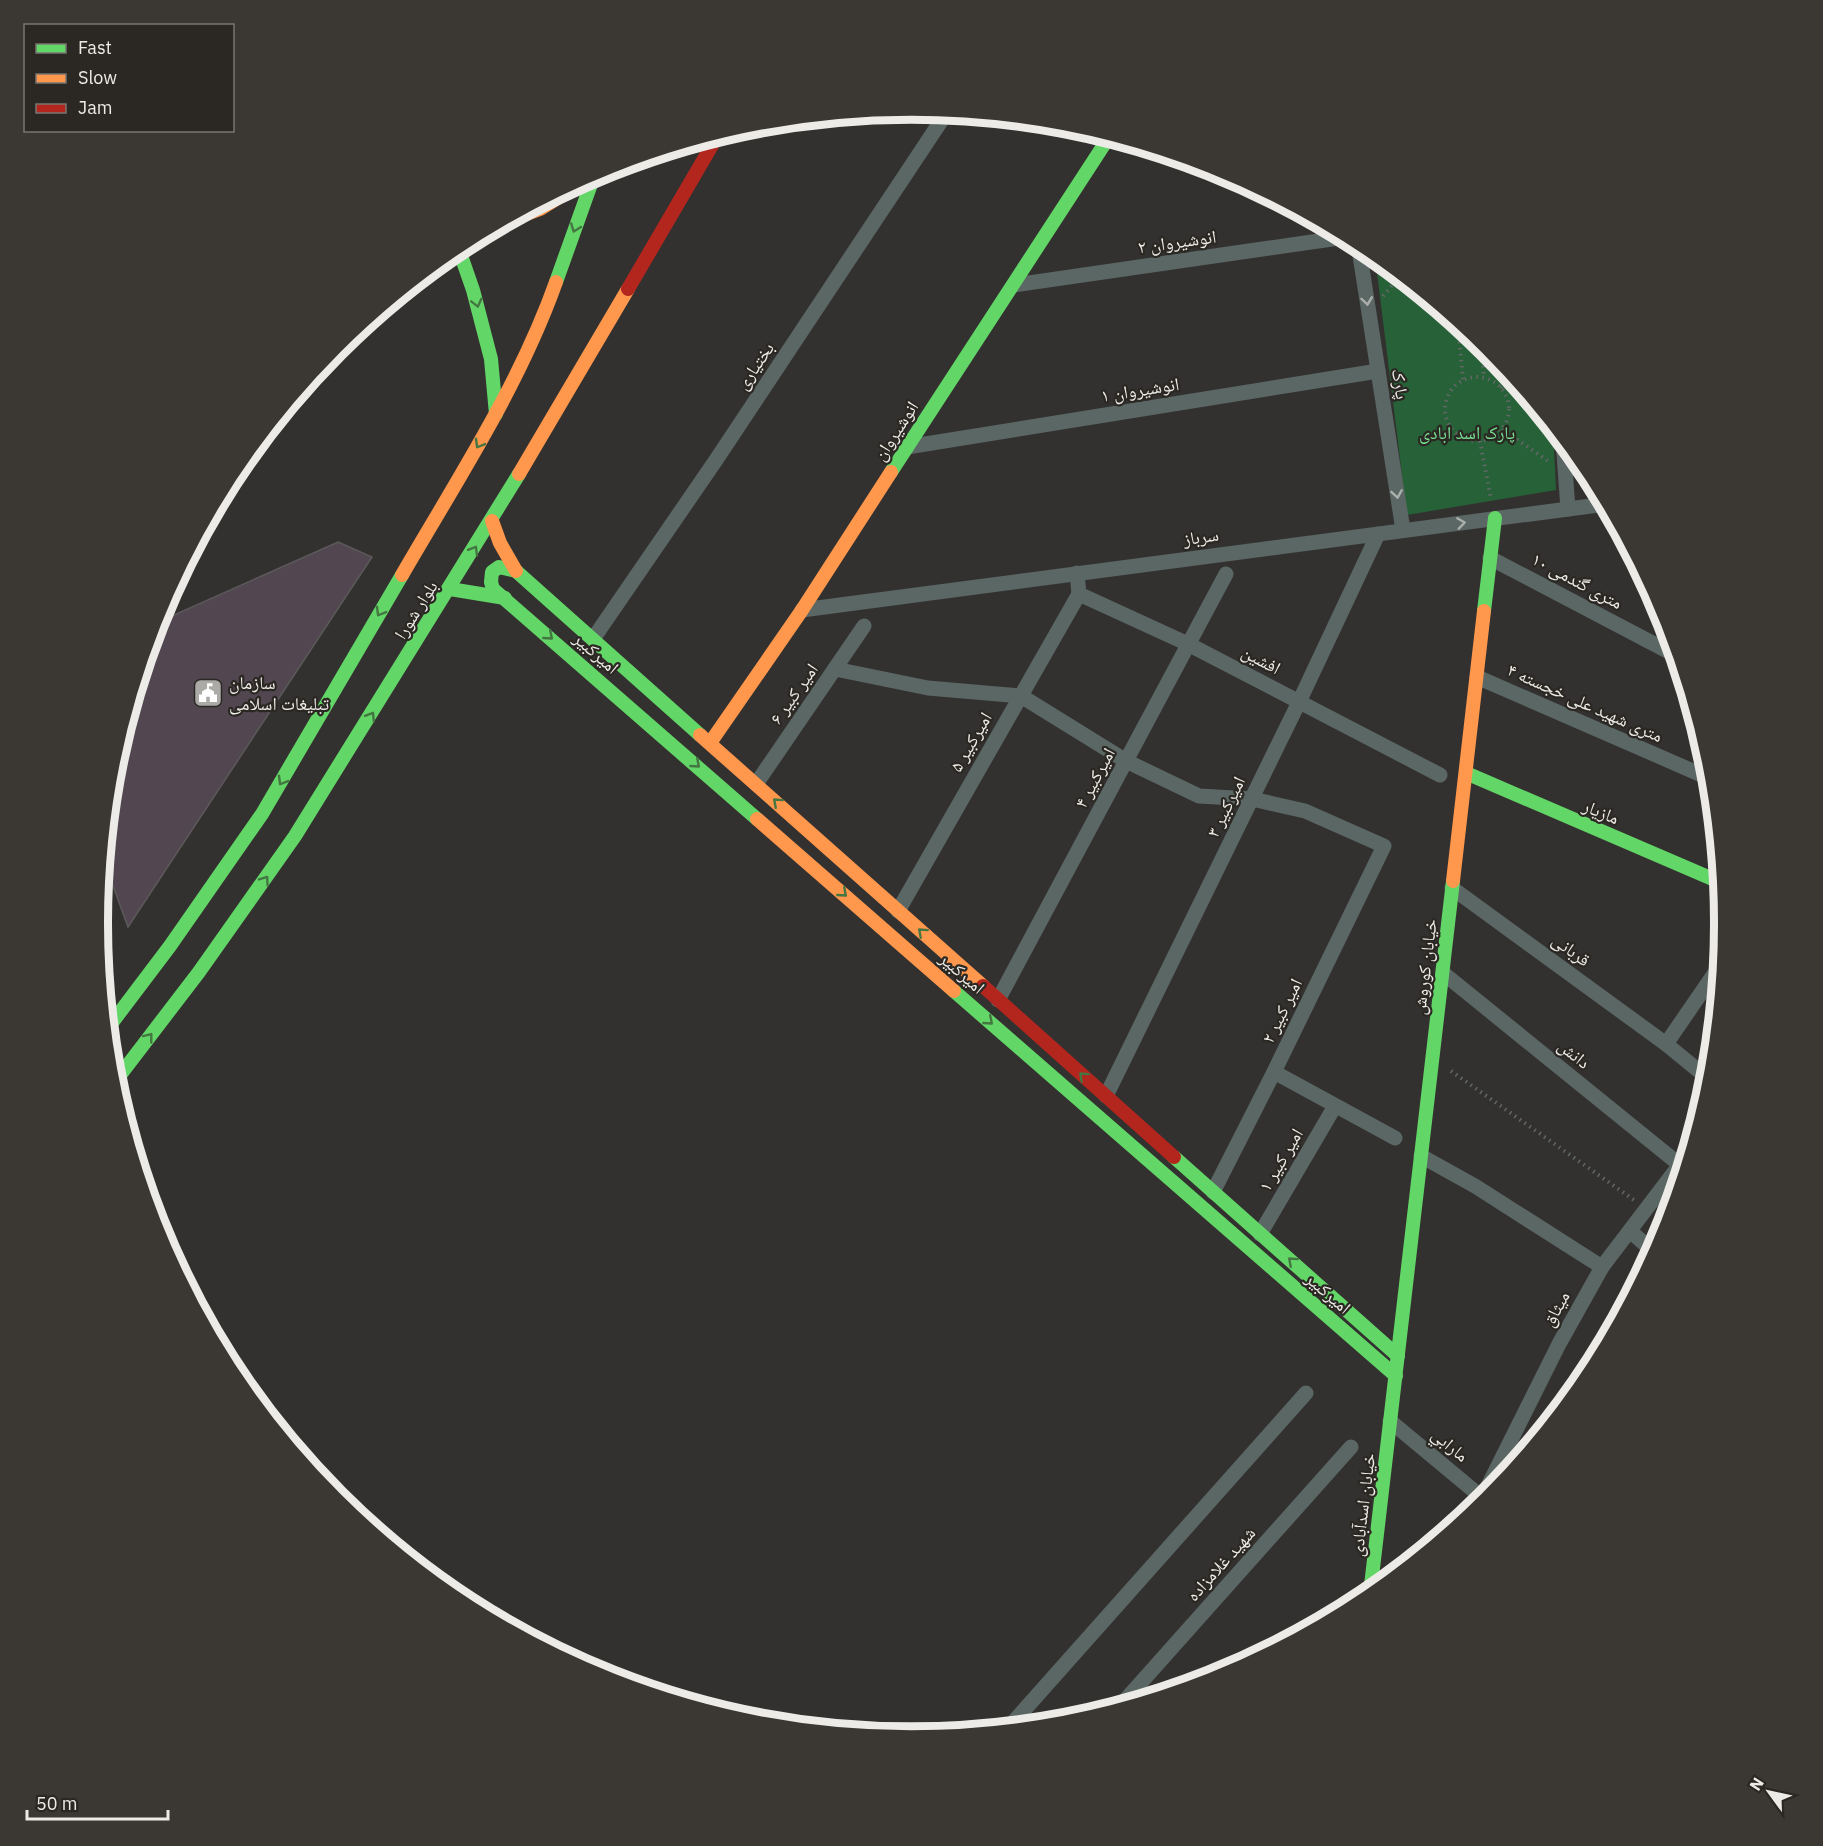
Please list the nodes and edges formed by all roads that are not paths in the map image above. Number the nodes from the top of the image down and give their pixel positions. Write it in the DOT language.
graph roads {
  1 [pos="941,121"];
  2 [pos="1105,144"];
  3 [pos="712,145"];
  4 [pos="591,187"];
  5 [pos="1332,239"];
  6 [pos="462,257"];
  7 [pos="1360,257"];
  8 [pos="1014,285"];
  9 [pos="1378,371"];
  10 [pos="496,414"];
  11 [pos="907,447"];
  12 [pos="1564,455"];
  13 [pos="1597,505"];
  14 [pos="1568,509"];
  15 [pos="1495,518"];
  16 [pos="492,521"];
  17 [pos="1403,530"];
  18 [pos="1378,534"];
  19 [pos="1490,558"];
  20 [pos="516,571"];
  21 [pos="1077,573"];
  22 [pos="1226,574"];
  23 [pos="450,589"];
  24 [pos="1079,594"];
  25 [pos="505,598"];
  26 [pos="802,610"];
  27 [pos="864,626"];
  28 [pos="593,639"];
  29 [pos="1188,644"];
  30 [pos="1667,651"];
  31 [pos="835,669"];
  32 [pos="1477,677"];
  33 [pos="1021,696"];
  34 [pos="1299,702"];
  35 [pos="710,743"];
  36 [pos="1126,761"];
  37 [pos="1466,773"];
  38 [pos="1440,775"];
  39 [pos="1701,775"];
  40 [pos="756,784"];
  41 [pos="1252,799"];
  42 [pos="1713,880"];
  43 [pos="1452,888"];
  44 [pos="898,911"];
  45 [pos="1443,973"];
  46 [pos="1713,977"];
  47 [pos="998,1000"];
  48 [pos="114,1020"];
  49 [pos="1666,1044"];
  50 [pos="1274,1072"];
  51 [pos="122,1073"];
  52 [pos="1701,1073"];
  53 [pos="1106,1096"];
  54 [pos="1335,1106"];
  55 [pos="1144,1130"];
  56 [pos="1395,1138"];
  57 [pos="1132,1146"];
  58 [pos="1421,1156"];
  59 [pos="1680,1156"];
  60 [pos="1675,1171"];
  61 [pos="1213,1192"];
  62 [pos="1630,1231"];
  63 [pos="1260,1234"];
  64 [pos="1647,1246"];
  65 [pos="1602,1267"];
  66 [pos="1398,1356"];
  67 [pos="1396,1376"];
  68 [pos="1306,1393"];
  69 [pos="1390,1421"];
  70 [pos="1351,1447"];
  71 [pos="1496,1474"];
  72 [pos="1477,1493"];
  73 [pos="1372,1581"];
  74 [pos="1129,1696"];
  75 [pos="1015,1720"];
  1 -- 28 [label="street, بختیاری"];
  2 -- 8 [label="main road, انوشیروان"];
  3 -- 16 [label="main road, بلوار شورا"];
  4 -- 10 [label="main road, بلوار شورا, one-way"];
  5 -- 8 [label="street, انوشیروان ۲"];
  6 -- 10 [label="main road, one-way"];
  7 -- 9 [label="street, پارک, one-way"];
  8 -- 11 [label="main road, انوشیروان"];
  9 -- 11 [label="street, انوشیروان ۱"];
  9 -- 17 [label="street, پارک, one-way"];
  10 -- 48 [label="main road, بلوار شورا, one-way"];
  11 -- 26 [label="main road, انوشیروان"];
  12 -- 14 [label="street"];
  13 -- 14 [label="street, سرباز"];
  14 -- 15 [label="street, سرباز"];
  17 -- 15 [label="street, سرباز, one-way"];
  15 -- 19 [label="main road, خیابان کوروش"];
  16 -- 20 [label="main road"];
  23 -- 16 [label="main road, بلوار شورا, one-way"];
  17 -- 18 [label="street, سرباز"];
  18 -- 21 [label="street, سرباز"];
  18 -- 34 [label="street, امیرکبیر ۳"];
  19 -- 30 [label="street, ۱۰ متری گندمی"];
  19 -- 32 [label="main road, خیابان کوروش"];
  20 -- 25 [label="main road"];
  20 -- 28 [label="main road, امیرکبیر"];
  21 -- 24 [label="street"];
  21 -- 26 [label="street, سرباز"];
  22 -- 29 [label="street, امیرکبیر ۴"];
  23 -- 25 [label="main road"];
  51 -- 23 [label="main road, بلوار شورا, one-way"];
  24 -- 29 [label="street, افشین"];
  24 -- 33 [label="street, امیرکبیر ۵"];
  25 -- 57 [label="main road, امیرکبیر, one-way"];
  26 -- 35 [label="main road, انوشیروان"];
  27 -- 31 [label="street, امیر کبیر ۶"];
  28 -- 35 [label="main road, امیرکبیر"];
  29 -- 34 [label="street, افشین"];
  29 -- 36 [label="street, امیرکبیر ۴"];
  31 -- 33 [label="street"];
  31 -- 40 [label="street, امیر کبیر ۶"];
  32 -- 37 [label="main road, خیابان کوروش"];
  32 -- 39 [label="street, ۴ متری شهید علی خجسته"];
  33 -- 36 [label="street"];
  33 -- 44 [label="street, امیرکبیر ۵"];
  34 -- 38 [label="street, افشین"];
  34 -- 41 [label="street, امیرکبیر ۳"];
  35 -- 40 [label="main road, امیرکبیر"];
  36 -- 41 [label="street"];
  36 -- 47 [label="street, امیرکبیر ۴"];
  37 -- 42 [label="main road, مازیار"];
  37 -- 43 [label="main road, خیابان کوروش"];
  44 -- 40 [label="main road, امیرکبیر, one-way"];
  41 -- 50 [label="street, امیر کبیر ۲"];
  41 -- 53 [label="street, امیرکبیر ۳"];
  43 -- 45 [label="main road, خیابان کوروش"];
  43 -- 49 [label="street, قربانی"];
  47 -- 44 [label="main road, امیرکبیر, one-way"];
  45 -- 58 [label="main road, خیابان کوروش"];
  45 -- 59 [label="street, دانش"];
  46 -- 49 [label="street"];
  53 -- 47 [label="main road, امیرکبیر, one-way"];
  49 -- 52 [label="street, قربانی"];
  50 -- 54 [label="street"];
  50 -- 61 [label="street, امیر کبیر ۲"];
  53 -- 55 [label="main road, امیرکبیر"];
  54 -- 56 [label="street"];
  54 -- 63 [label="street, امیر کبیر ۱"];
  55 -- 57 [label="main road"];
  55 -- 61 [label="main road, امیرکبیر"];
  57 -- 67 [label="main road, امیرکبیر"];
  58 -- 65 [label="street"];
  58 -- 66 [label="main road, خیابان کوروش"];
  60 -- 62 [label="street, میثاق"];
  61 -- 63 [label="main road, امیرکبیر"];
  62 -- 64 [label="street"];
  62 -- 65 [label="street, میثاق"];
  66 -- 63 [label="main road, امیرکبیر, one-way"];
  65 -- 71 [label="street, میثاق"];
  66 -- 67 [label="main road, خیابان کوروش"];
  67 -- 69 [label="main road, خیابان کوروش"];
  68 -- 75 [label="street"];
  69 -- 72 [label="street, مارابي"];
  69 -- 73 [label="main road, خیابان اسدآبادی"];
  70 -- 74 [label="street, شهید غلامزاده"];
}
